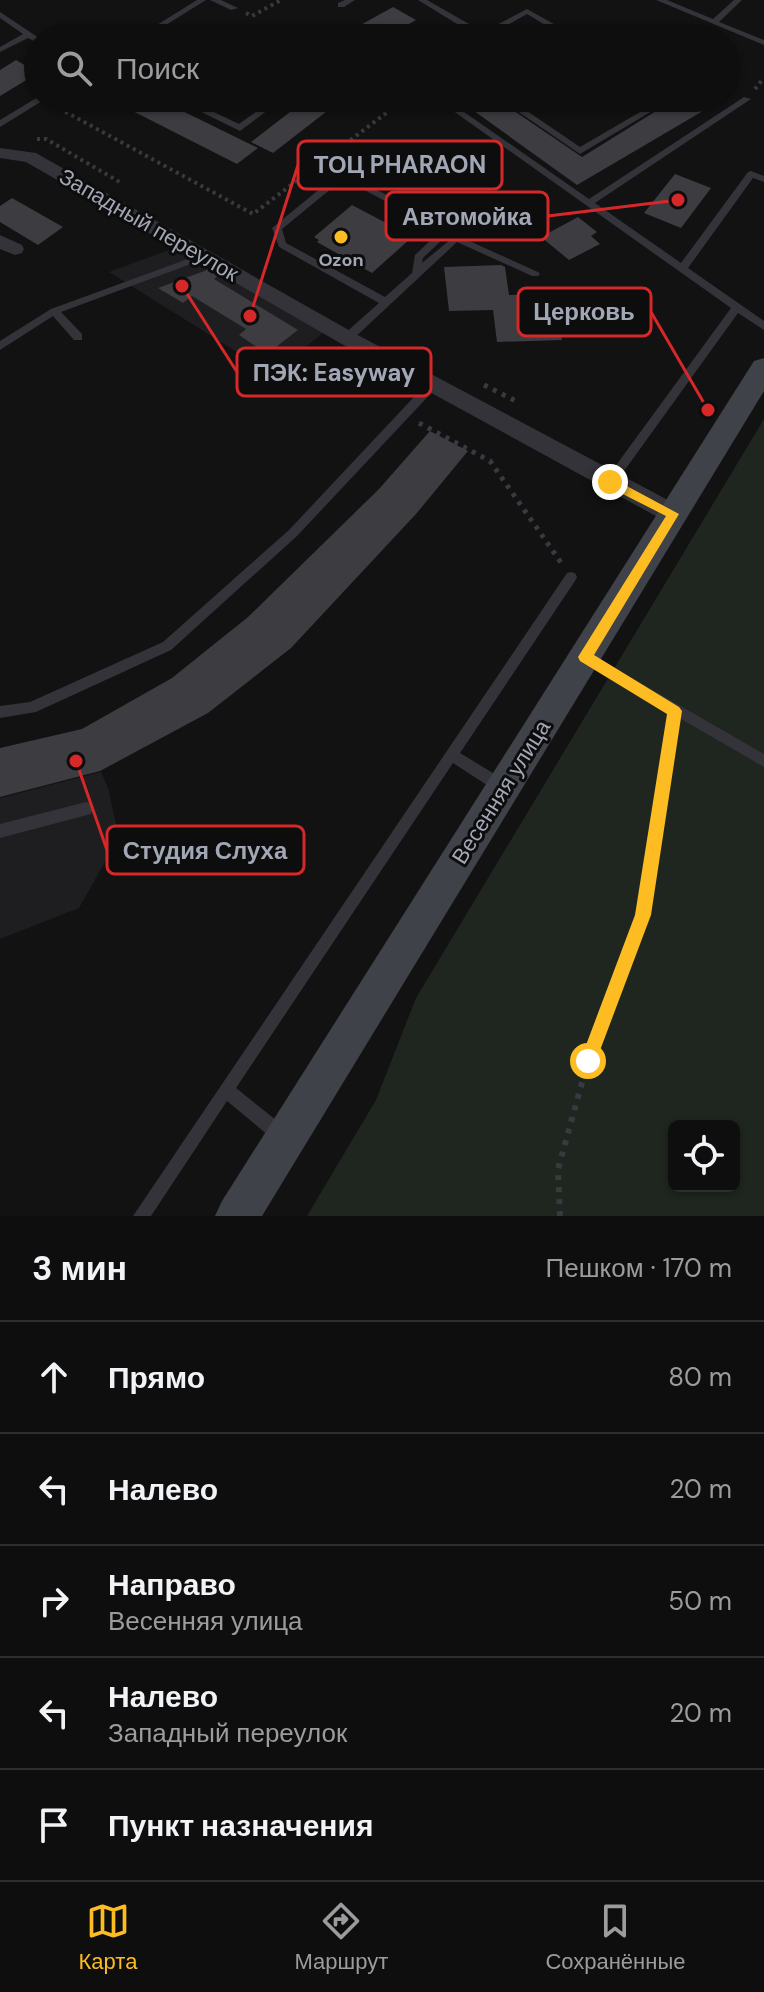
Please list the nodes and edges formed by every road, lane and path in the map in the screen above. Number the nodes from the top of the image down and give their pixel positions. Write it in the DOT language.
graph roads {
  1 [pos="202,0"];
  2 [pos="214,0"];
  3 [pos="281,0"];
  4 [pos="351,0"];
  5 [pos="422,0"];
  6 [pos="660,0"];
  7 [pos="738,0"];
  8 [pos="341,5"];
  9 [pos="234,8"];
  10 [pos="0,14"];
  11 [pos="714,22"];
  12 [pos="163,24"];
  13 [pos="463,24"];
  14 [pos="503,24"];
  15 [pos="549,24"];
  16 [pos="719,24"];
  17 [pos="24,31"];
  18 [pos="740,33"];
  19 [pos="24,37"];
  20 [pos="764,43"];
  21 [pos="0,50"];
  22 [pos="747,99"];
  23 [pos="740,104"];
  24 [pos="24,109"];
  25 [pos="68,112"];
  26 [pos="206,112"];
  27 [pos="261,112"];
  28 [pos="388,112"];
  29 [pos="459,112"];
  30 [pos="523,112"];
  31 [pos="646,112"];
  32 [pos="727,112"];
  33 [pos="0,124"];
  34 [pos="0,153"];
  35 [pos="764,179"];
  36 [pos="589,203"];
  37 [pos="204,256"];
  38 [pos="682,269"];
  39 [pos="417,274"];
  40 [pos="535,274"];
  41 [pos="386,302"];
  42 [pos="737,307"];
  43 [pos="54,311"];
  44 [pos="764,326"];
  45 [pos="78,337"];
  46 [pos="347,338"];
  47 [pos="0,346"];
  48 [pos="764,368"];
  49 [pos="432,385"];
  50 [pos="404,414"];
  51 [pos="610,482"];
  52 [pos="673,514"];
  53 [pos="571,577"];
  54 [pos="585,657"];
  55 [pos="675,711"];
  56 [pos="0,712"];
  57 [pos="451,755"];
  58 [pos="764,761"];
  59 [pos="503,788"];
  60 [pos="86,809"];
  61 [pos="0,831"];
  62 [pos="226,1090"];
  63 [pos="285,1139"];
  64 [pos="141,1216"];
  65 [pos="237,1216"];
  66 [pos="560,1216"];
  1 -- 12 [label="lane"];
  2 -- 9 [label="lane"];
  3 -- 9 [label="path"];
  4 -- 8 [label="lane"];
  5 -- 13 [label="lane"];
  6 -- 11 [label="lane"];
  7 -- 11 [label="lane"];
  10 -- 17 [label="lane"];
  11 -- 16 [label="lane"];
  14 -- 15 [label="lane"];
  18 -- 20 [label="lane"];
  19 -- 21 [label="lane"];
  22 -- 23 [label="lane"];
  24 -- 33 [label="lane"];
  25 -- 28 [label="path"];
  26 -- 27 [label="lane"];
  29 -- 36 [label="lane"];
  30 -- 31 [label="lane"];
  32 -- 36 [label="lane"];
  34 -- 37 [label="street, Западный переулок"];
  35 -- 38 [label="lane"];
  36 -- 38 [label="lane"];
  37 -- 43 [label="lane"];
  37 -- 46 [label="street, Западный переулок"];
  38 -- 42 [label="lane"];
  39 -- 40 [label="lane"];
  39 -- 41 [label="lane"];
  39 -- 41 [label="lane"];
  41 -- 46 [label="lane"];
  42 -- 44 [label="lane"];
  42 -- 51 [label="lane"];
  43 -- 45 [label="lane"];
  43 -- 47 [label="lane"];
  46 -- 49 [label="street, Западный переулок"];
  48 -- 52 [label="street, Весенняя улица"];
  49 -- 50 [label="lane"];
  49 -- 51 [label="street, Западный переулок"];
  50 -- 53 [label="path"];
  50 -- 56 [label="lane"];
  51 -- 52 [label="street, Западный переулок"];
  52 -- 54 [label="street, Весенняя улица"];
  53 -- 57 [label="lane"];
  54 -- 55 [label="lane"];
  54 -- 59 [label="street, Весенняя улица"];
  55 -- 58 [label="lane"];
  55 -- 66 [label="path"];
  57 -- 59 [label="lane"];
  57 -- 62 [label="lane"];
  59 -- 63 [label="street, Весенняя улица"];
  60 -- 61 [label="lane"];
  62 -- 63 [label="lane"];
  62 -- 64 [label="lane"];
  63 -- 65 [label="street, Весенняя улица"];
}
